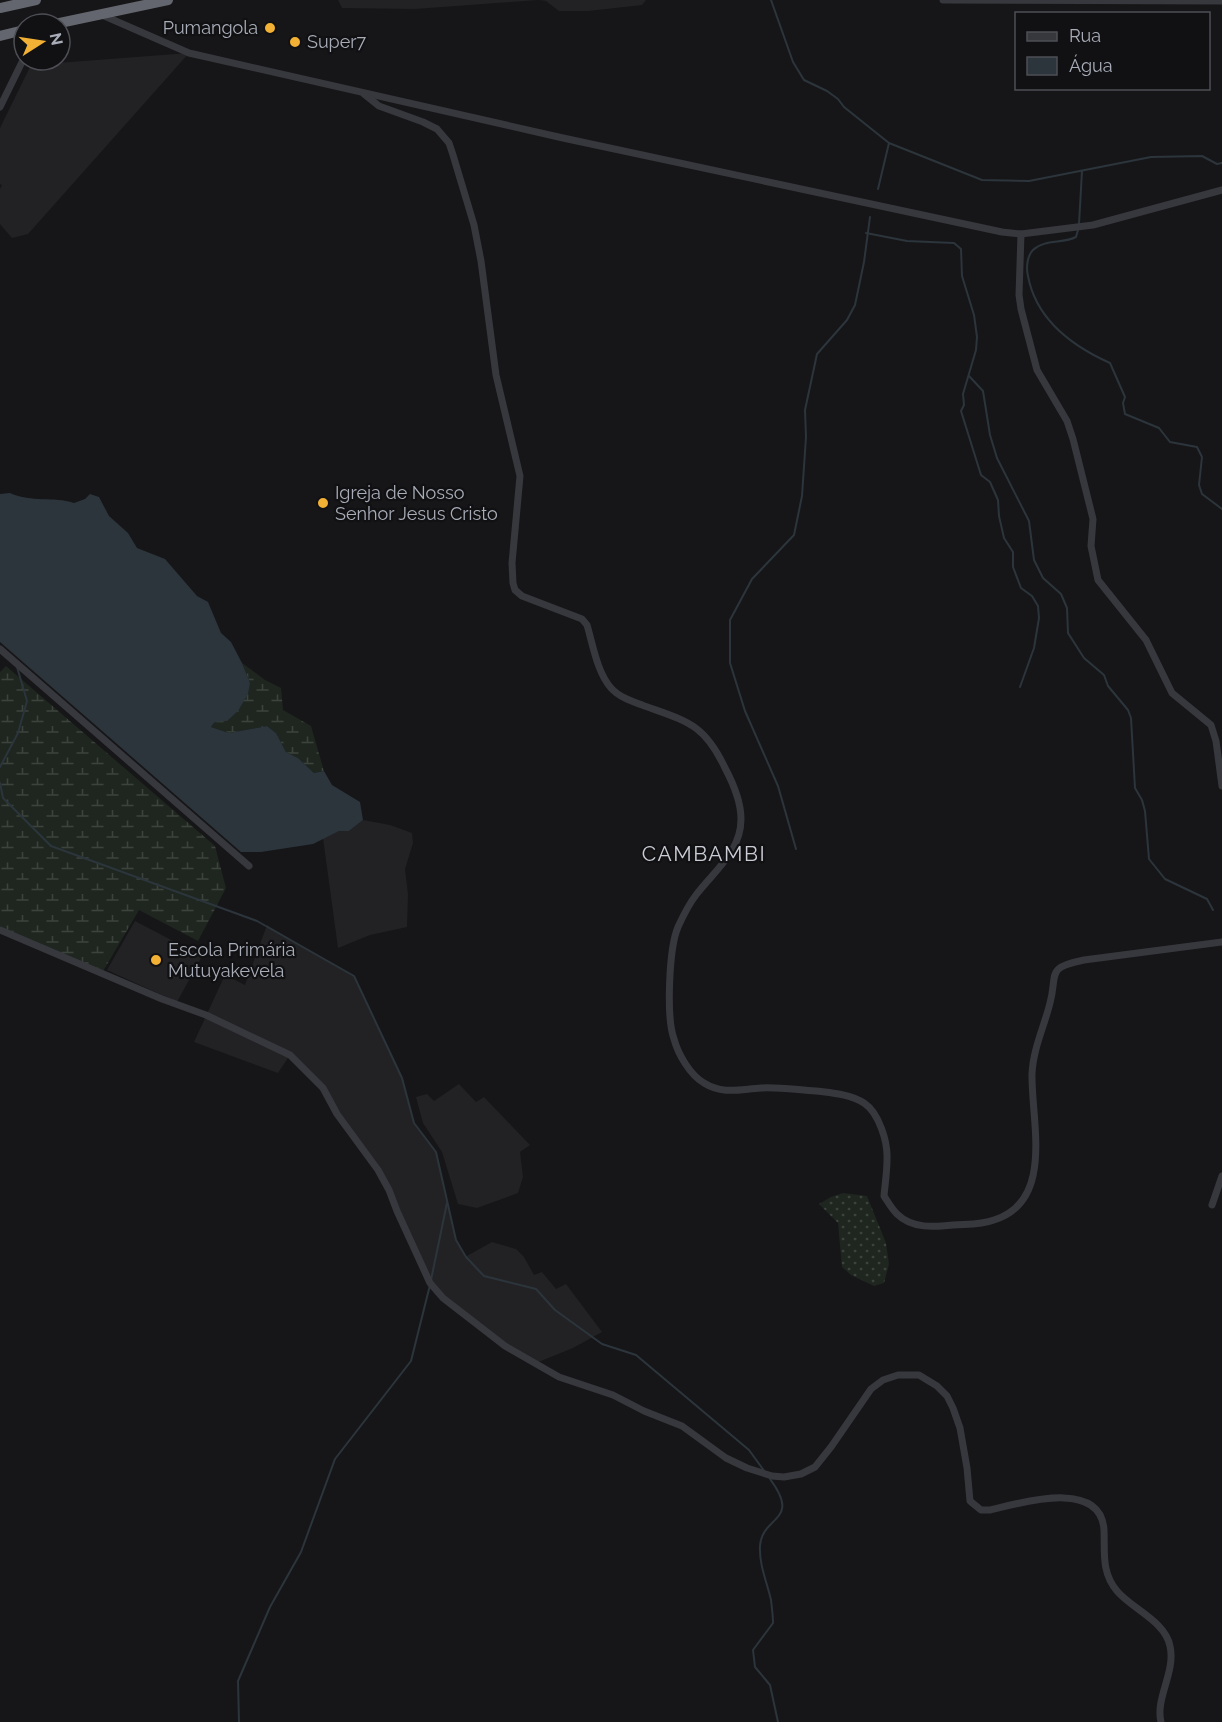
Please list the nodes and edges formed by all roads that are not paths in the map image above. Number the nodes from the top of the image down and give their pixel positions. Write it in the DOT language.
graph roads {
  1 [pos="36,0"];
  2 [pos="168,0"];
  3 [pos="943,0"];
  4 [pos="1222,2"];
  5 [pos="0,8"];
  6 [pos="102,15"];
  7 [pos="72,21"];
  8 [pos="17,72"];
  9 [pos="364,93"];
  10 [pos="0,107"];
  11 [pos="1222,190"];
  12 [pos="1021,234"];
  13 [pos="0,649"];
  14 [pos="1222,786"];
  15 [pos="249,866"];
  16 [pos="0,930"];
  17 [pos="1222,942"];
  18 [pos="1222,1176"];
  19 [pos="1212,1205"];
  20 [pos="1161,1722"];
  1 -- 5 [label="highway"];
  2 -- 6 [label="highway"];
  3 -- 4 [label="street"];
  6 -- 7 [label="highway"];
  6 -- 9 [label="street"];
  8 -- 10 [label="street"];
  9 -- 12 [label="street"];
  9 -- 17 [label="street"];
  11 -- 12 [label="street"];
  12 -- 14 [label="street"];
  13 -- 15 [label="street"];
  16 -- 20 [label="street"];
  18 -- 19 [label="street"];
}
